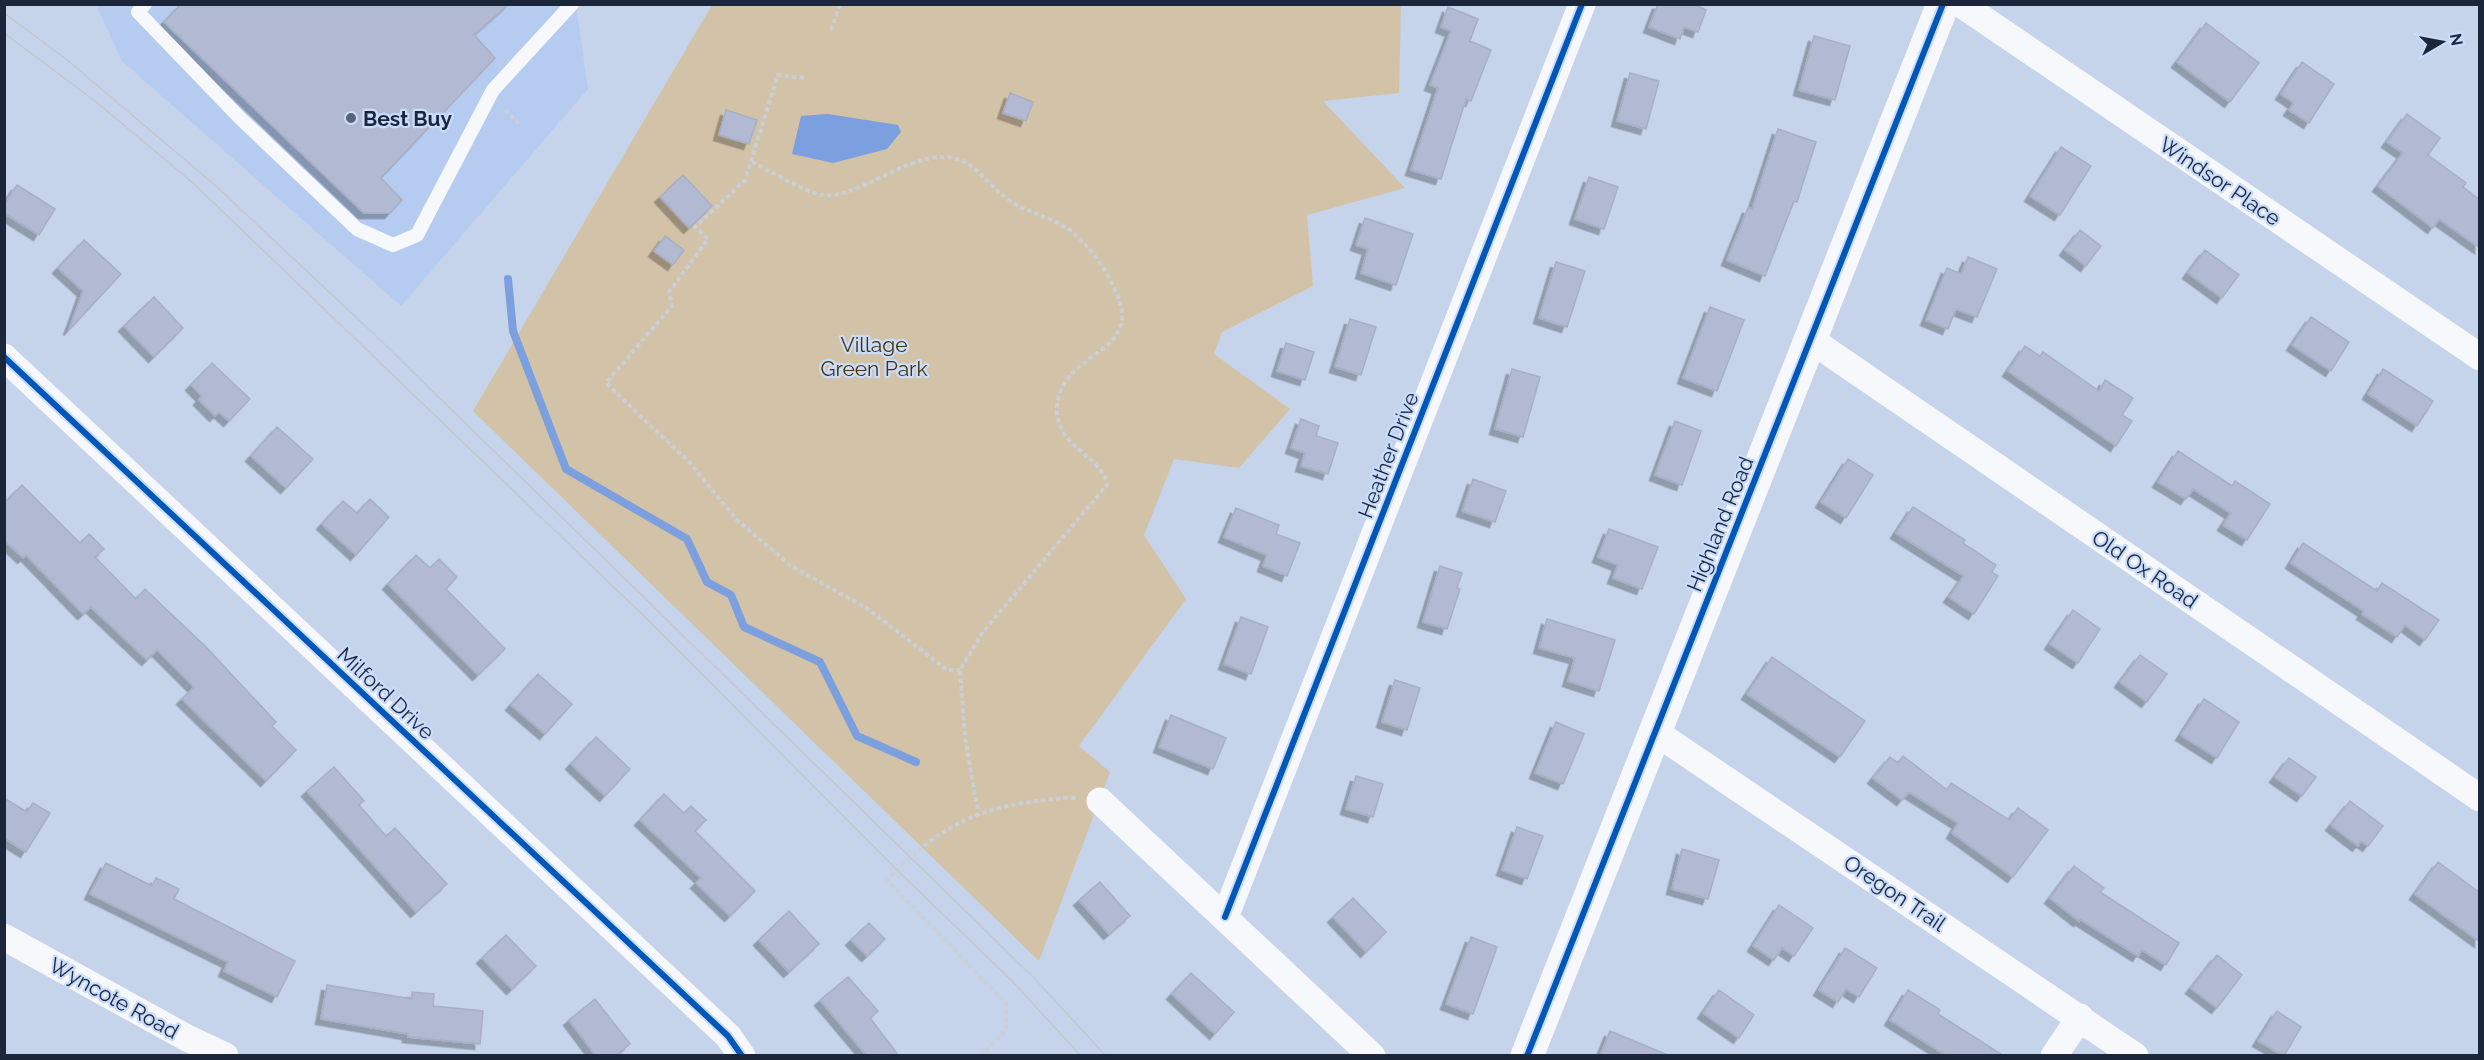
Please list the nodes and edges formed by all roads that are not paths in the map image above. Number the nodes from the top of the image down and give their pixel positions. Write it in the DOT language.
graph roads {
  1 [pos="573,4"];
  2 [pos="1582,4"];
  3 [pos="1943,4"];
  4 [pos="1960,4"];
  5 [pos="139,7"];
  6 [pos="1811,340"];
  7 [pos="4,357"];
  8 [pos="2480,357"];
  9 [pos="1655,732"];
  10 [pos="2480,798"];
  11 [pos="1100,801"];
  12 [pos="1225,916"];
  13 [pos="4,937"];
  14 [pos="2080,1017"];
  15 [pos="225,1056"];
  16 [pos="742,1056"];
  17 [pos="1372,1056"];
  18 [pos="1527,1056"];
  19 [pos="2054,1056"];
  20 [pos="2135,1056"];
  1 -- 5 [label="lane"];
  2 -- 12 [label="street, Heather Drive"];
  3 -- 6 [label="street, Highland Road"];
  4 -- 8 [label="street, Windsor Place"];
  6 -- 9 [label="street, Highland Road"];
  6 -- 10 [label="street, Old Ox Road"];
  7 -- 16 [label="street, Milford Drive"];
  9 -- 14 [label="street, Oregon Trail"];
  9 -- 18 [label="street, Highland Road"];
  11 -- 12 [label="street"];
  12 -- 17 [label="street"];
  13 -- 15 [label="street, Wyncote Road"];
  14 -- 19 [label="street"];
  14 -- 20 [label="street, Oregon Trail"];
}
